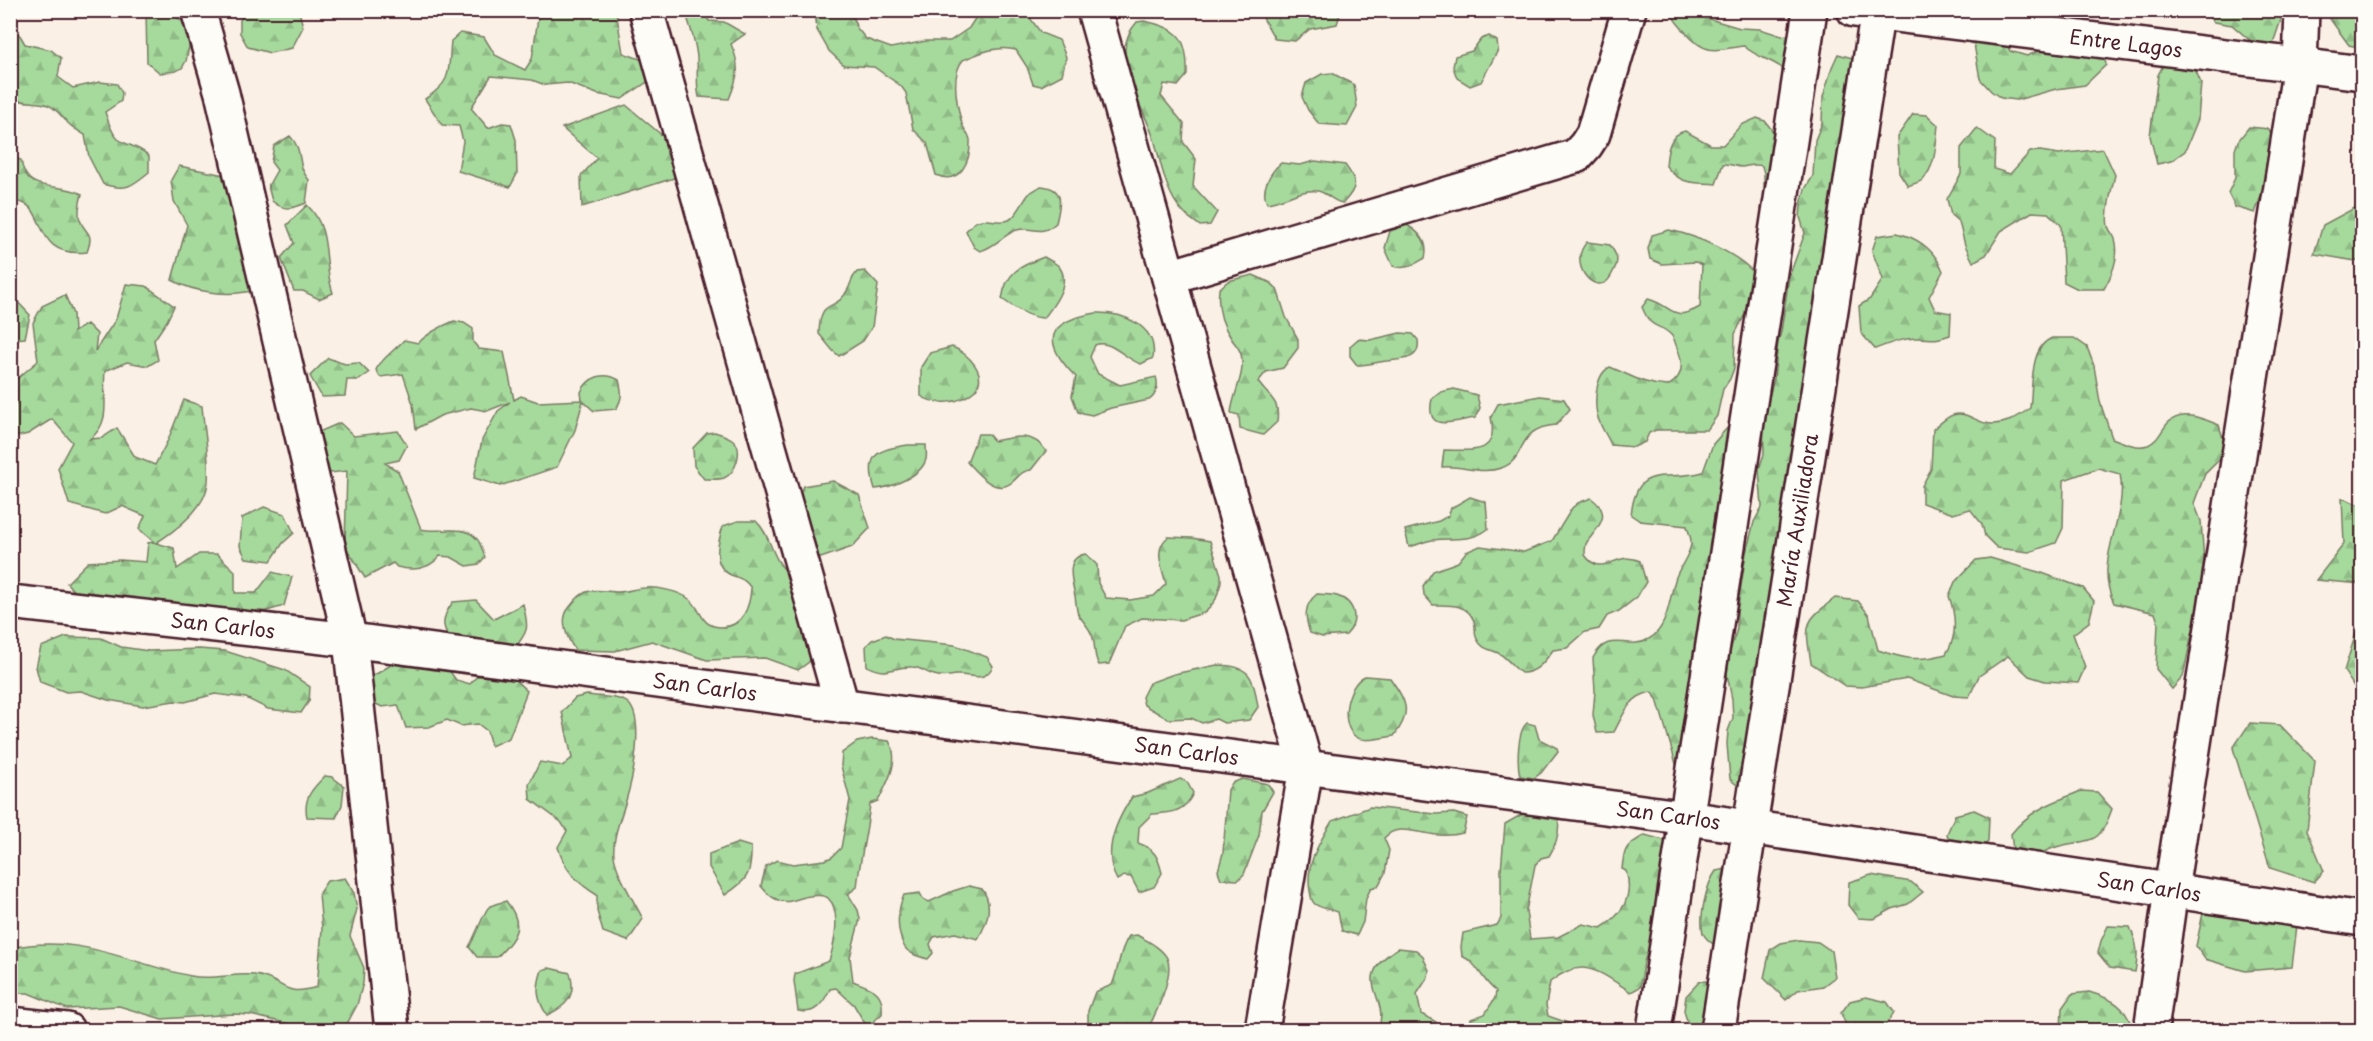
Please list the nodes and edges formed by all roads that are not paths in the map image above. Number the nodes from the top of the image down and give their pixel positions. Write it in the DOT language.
graph roads {
  1 [pos="198,10"];
  2 [pos="646,10"];
  3 [pos="1094,10"];
  4 [pos="1629,10"];
  5 [pos="1810,10"];
  6 [pos="2302,10"];
  7 [pos="1870,11"];
  8 [pos="2300,65"];
  9 [pos="2362,73"];
  10 [pos="1169,276"];
  11 [pos="10,602"];
  12 [pos="350,640"];
  13 [pos="842,706"];
  14 [pos="1306,767"];
  15 [pos="1688,818"];
  16 [pos="1750,828"];
  17 [pos="2171,890"];
  18 [pos="2362,919"];
  19 [pos="10,1024"];
  20 [pos="67,1030"];
  21 [pos="392,1030"];
  22 [pos="1262,1030"];
  23 [pos="1654,1030"];
  24 [pos="1718,1030"];
  25 [pos="2151,1030"];
  1 -- 12 [label="street"];
  2 -- 13 [label="street"];
  3 -- 10 [label="street"];
  4 -- 10 [label="street"];
  5 -- 15 [label="street"];
  6 -- 8 [label="street"];
  7 -- 8 [label="street, Entre Lagos"];
  7 -- 16 [label="street, María Auxiliadora"];
  8 -- 9 [label="street, Entre Lagos"];
  8 -- 17 [label="street"];
  10 -- 14 [label="street"];
  11 -- 12 [label="street, San Carlos"];
  12 -- 13 [label="street, San Carlos"];
  12 -- 21 [label="street"];
  13 -- 14 [label="street, San Carlos"];
  14 -- 15 [label="street, San Carlos"];
  14 -- 22 [label="street"];
  15 -- 16 [label="street, San Carlos"];
  15 -- 23 [label="street"];
  16 -- 17 [label="street, San Carlos"];
  16 -- 24 [label="street, María Auxiliadora"];
  17 -- 18 [label="street, San Carlos"];
  17 -- 25 [label="street"];
  19 -- 20 [label="street"];
}
